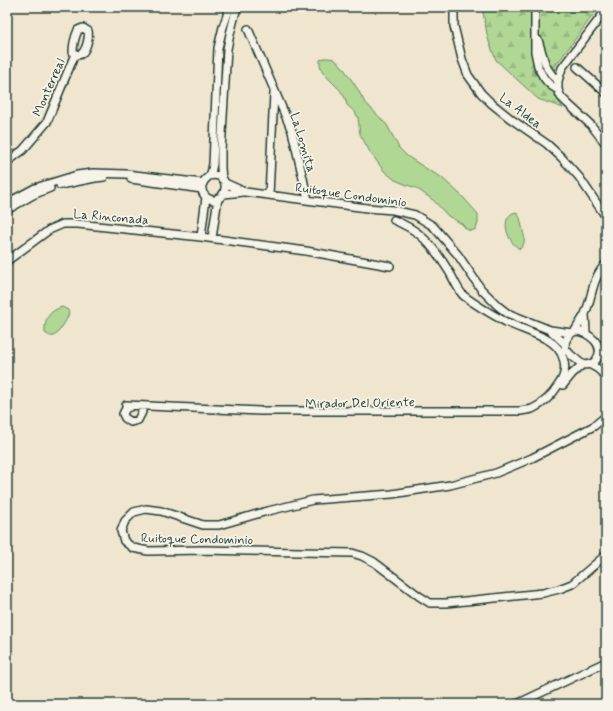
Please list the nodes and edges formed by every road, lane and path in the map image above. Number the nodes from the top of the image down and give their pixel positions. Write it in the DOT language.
graph roads {
  1 [pos="230,7"];
  2 [pos="237,7"];
  3 [pos="454,7"];
  4 [pos="535,7"];
  5 [pos="606,10"];
  6 [pos="248,29"];
  7 [pos="75,54"];
  8 [pos="543,67"];
  9 [pos="577,67"];
  10 [pos="558,81"];
  11 [pos="558,90"];
  12 [pos="274,91"];
  13 [pos="606,93"];
  14 [pos="606,144"];
  15 [pos="7,162"];
  16 [pos="209,176"];
  17 [pos="224,181"];
  18 [pos="202,186"];
  19 [pos="246,192"];
  20 [pos="269,195"];
  21 [pos="221,196"];
  22 [pos="206,197"];
  23 [pos="308,200"];
  24 [pos="7,203"];
  25 [pos="7,210"];
  26 [pos="606,217"];
  27 [pos="394,220"];
  28 [pos="201,237"];
  29 [pos="212,238"];
  30 [pos="7,262"];
  31 [pos="606,264"];
  32 [pos="390,266"];
  33 [pos="585,313"];
  34 [pos="550,330"];
  35 [pos="573,332"];
  36 [pos="586,333"];
  37 [pos="565,344"];
  38 [pos="603,349"];
  39 [pos="569,352"];
  40 [pos="586,364"];
  41 [pos="606,376"];
  42 [pos="565,382"];
  43 [pos="126,408"];
  44 [pos="142,408"];
  45 [pos="606,416"];
  46 [pos="606,555"];
  47 [pos="606,662"];
  48 [pos="364,704"];
  49 [pos="368,704"];
  50 [pos="517,704"];
  1 -- 16 [label="street"];
  2 -- 17 [label="street"];
  3 -- 26 [label="street, La Aldea"];
  4 -- 8 [label="street"];
  5 -- 10 [label="street"];
  6 -- 12 [label="street, La Lomita"];
  7 -- 15 [label="street, Monterreal"];
  8 -- 10 [label="street"];
  8 -- 11 [label="street"];
  9 -- 13 [label="street"];
  10 -- 11 [label="street"];
  11 -- 14 [label="street"];
  12 -- 20 [label="street, La Lomita"];
  12 -- 23 [label="street, La Lomita"];
  16 -- 17 [label="street, Ruitoque Condominio"];
  16 -- 18 [label="street"];
  17 -- 19 [label="street, Ruitoque Condominio"];
  17 -- 21 [label="street"];
  18 -- 22 [label="street"];
  18 -- 24 [label="street"];
  18 -- 25 [label="street"];
  19 -- 20 [label="street, Ruitoque Condominio"];
  19 -- 21 [label="street, Ruitoque Condominio"];
  20 -- 23 [label="street, Ruitoque Condominio"];
  21 -- 22 [label="street, Ruitoque Condominio"];
  21 -- 29 [label="street"];
  22 -- 28 [label="street"];
  23 -- 34 [label="street, Ruitoque Condominio"];
  27 -- 43 [label="street"];
  28 -- 29 [label="street, La Rinconada"];
  28 -- 30 [label="street, La Rinconada"];
  29 -- 32 [label="street, La Rinconada"];
  31 -- 33 [label="street"];
  33 -- 35 [label="street"];
  33 -- 36 [label="street"];
  34 -- 35 [label="street, Ruitoque Condominio"];
  34 -- 37 [label="street, Ruitoque Condominio"];
  35 -- 36 [label="street, Ruitoque Condominio"];
  35 -- 37 [label="street"];
  36 -- 38 [label="street"];
  37 -- 39 [label="street, Ruitoque Condominio"];
  38 -- 40 [label="street"];
  39 -- 40 [label="street, Ruitoque Condominio"];
  39 -- 42 [label="street, Ruitoque Condominio"];
  40 -- 41 [label="street, Ruitoque Condominio"];
  40 -- 42 [label="street"];
  42 -- 44 [label="street, Mirador Del Oriente"];
  43 -- 44 [label="street, Mirador Del Oriente"];
  43 -- 44 [label="street"];
  45 -- 46 [label="street, Ruitoque Condominio"];
  47 -- 50 [label="street"];
  48 -- 49 [label="street"];
}
